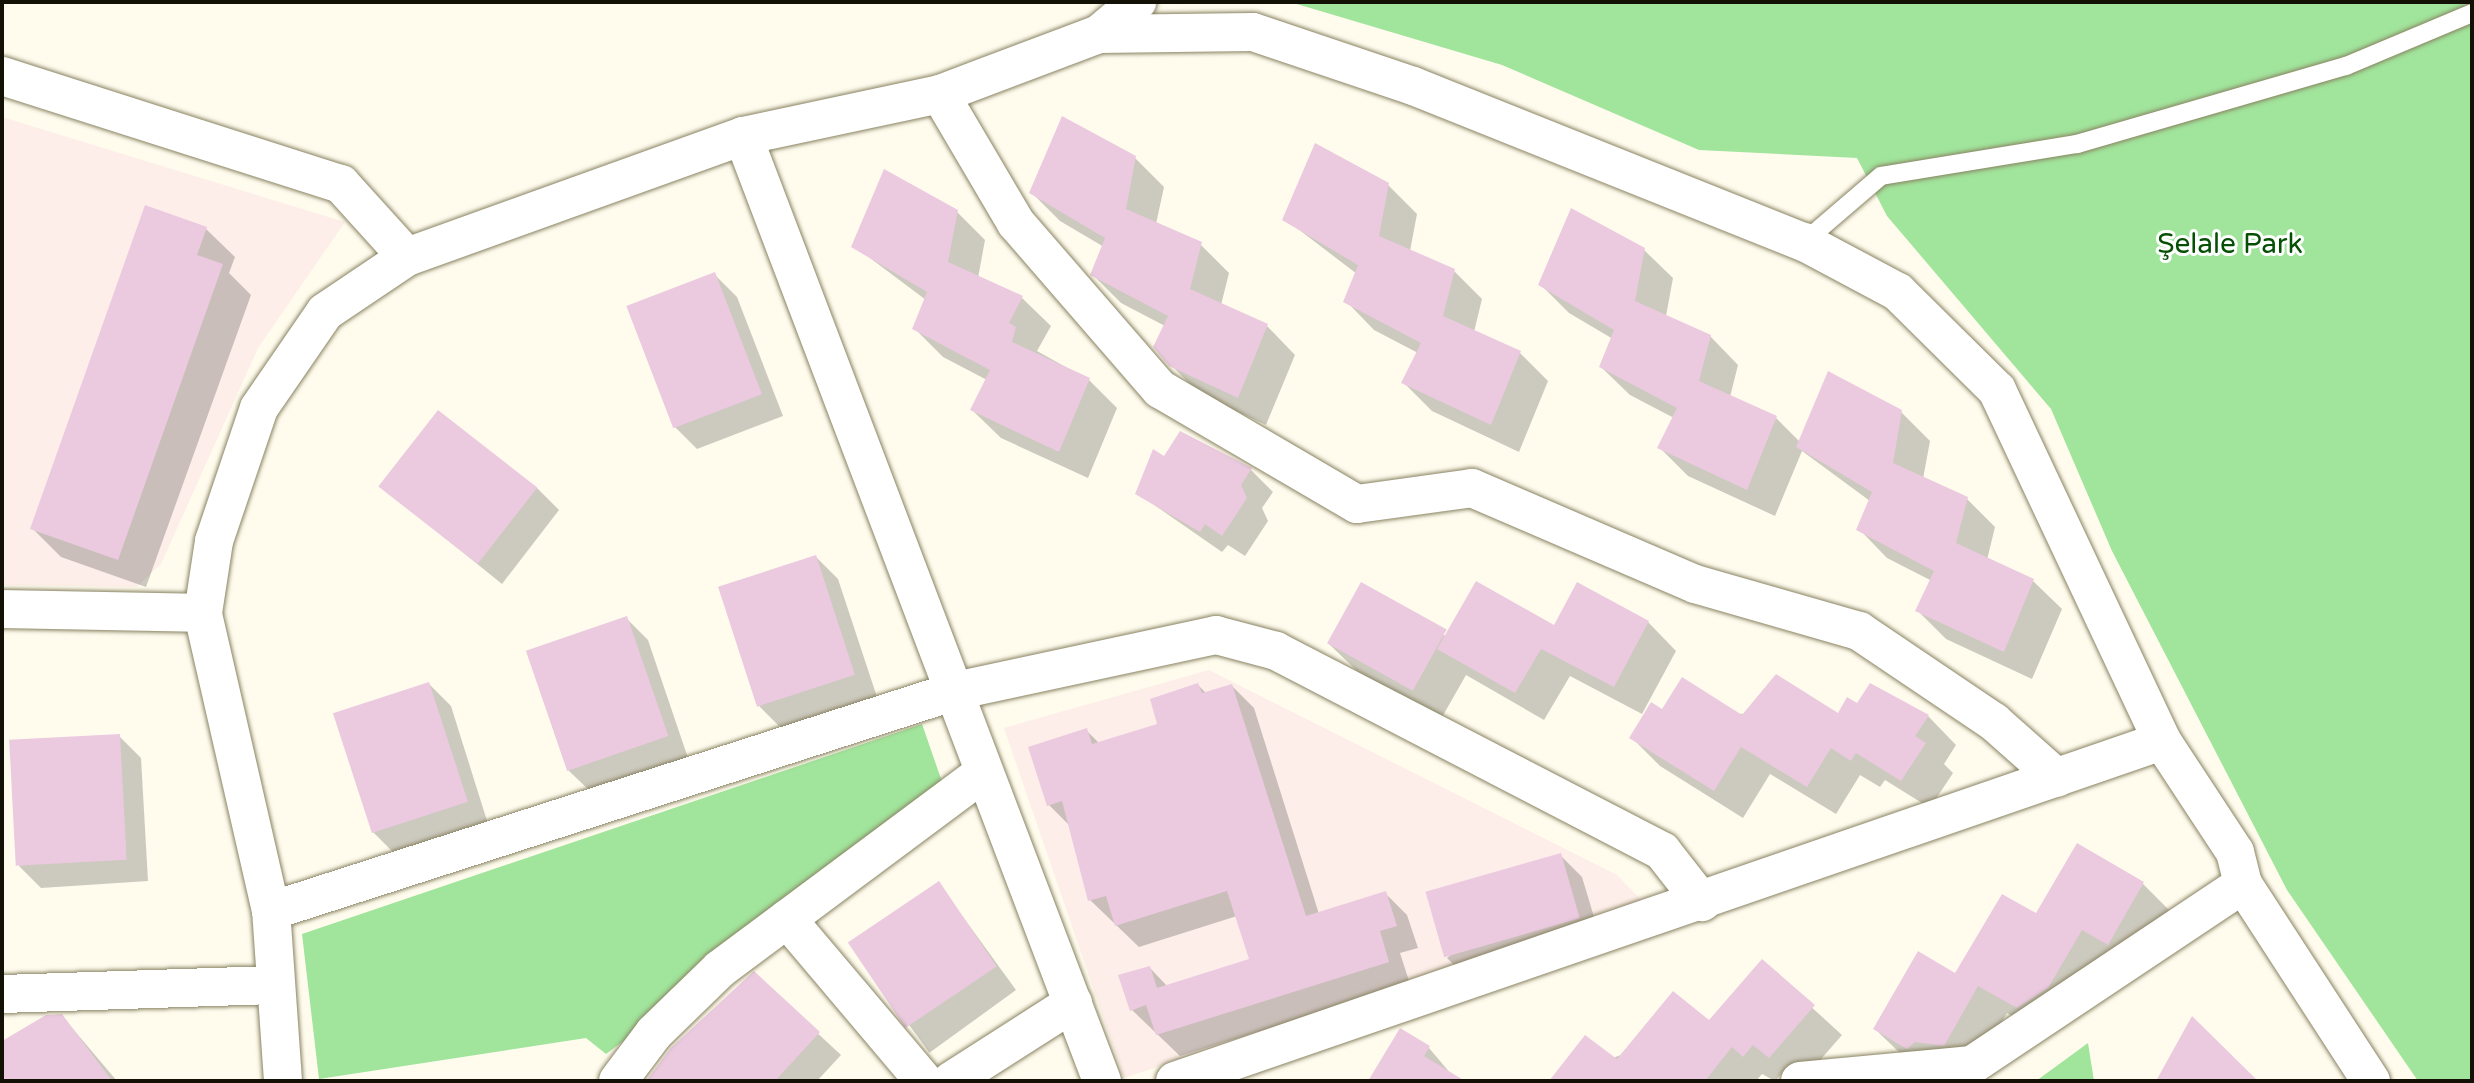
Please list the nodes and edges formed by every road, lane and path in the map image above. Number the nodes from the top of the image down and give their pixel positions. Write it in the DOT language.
graph roads {
  1 [pos="1137,2"];
  2 [pos="2472,13"];
  3 [pos="1099,34"];
  4 [pos="2,76"];
  5 [pos="940,94"];
  6 [pos="743,136"];
  7 [pos="1804,242"];
  8 [pos="407,257"];
  9 [pos="2,609"];
  10 [pos="203,613"];
  11 [pos="955,691"];
  12 [pos="2162,741"];
  13 [pos="982,774"];
  14 [pos="2057,778"];
  15 [pos="2243,884"];
  16 [pos="1702,902"];
  17 [pos="271,911"];
  18 [pos="787,919"];
  19 [pos="276,985"];
  20 [pos="2,994"];
  21 [pos="1073,1003"];
  22 [pos="283,1081"];
  23 [pos="618,1081"];
  24 [pos="924,1081"];
  25 [pos="951,1081"];
  26 [pos="1102,1081"];
  27 [pos="1175,1081"];
  28 [pos="1800,1081"];
  29 [pos="2371,1081"];
  1 -- 3 [label="street"];
  2 -- 7 [label="lane"];
  3 -- 5 [label="street"];
  3 -- 7 [label="street"];
  4 -- 8 [label="street"];
  5 -- 6 [label="street"];
  5 -- 14 [label="street"];
  6 -- 8 [label="street"];
  6 -- 11 [label="street"];
  7 -- 12 [label="street"];
  8 -- 10 [label="street"];
  9 -- 10 [label="street"];
  10 -- 17 [label="street"];
  11 -- 13 [label="street"];
  11 -- 16 [label="street"];
  11 -- 17 [label="street"];
  12 -- 14 [label="street"];
  12 -- 15 [label="street"];
  13 -- 18 [label="street"];
  13 -- 21 [label="street"];
  14 -- 16 [label="street"];
  15 -- 28 [label="street"];
  15 -- 29 [label="street"];
  16 -- 27 [label="street"];
  17 -- 19 [label="street"];
  18 -- 23 [label="street"];
  18 -- 24 [label="street"];
  19 -- 20 [label="street"];
  19 -- 22 [label="street"];
  21 -- 25 [label="street"];
  21 -- 26 [label="street"];
}
